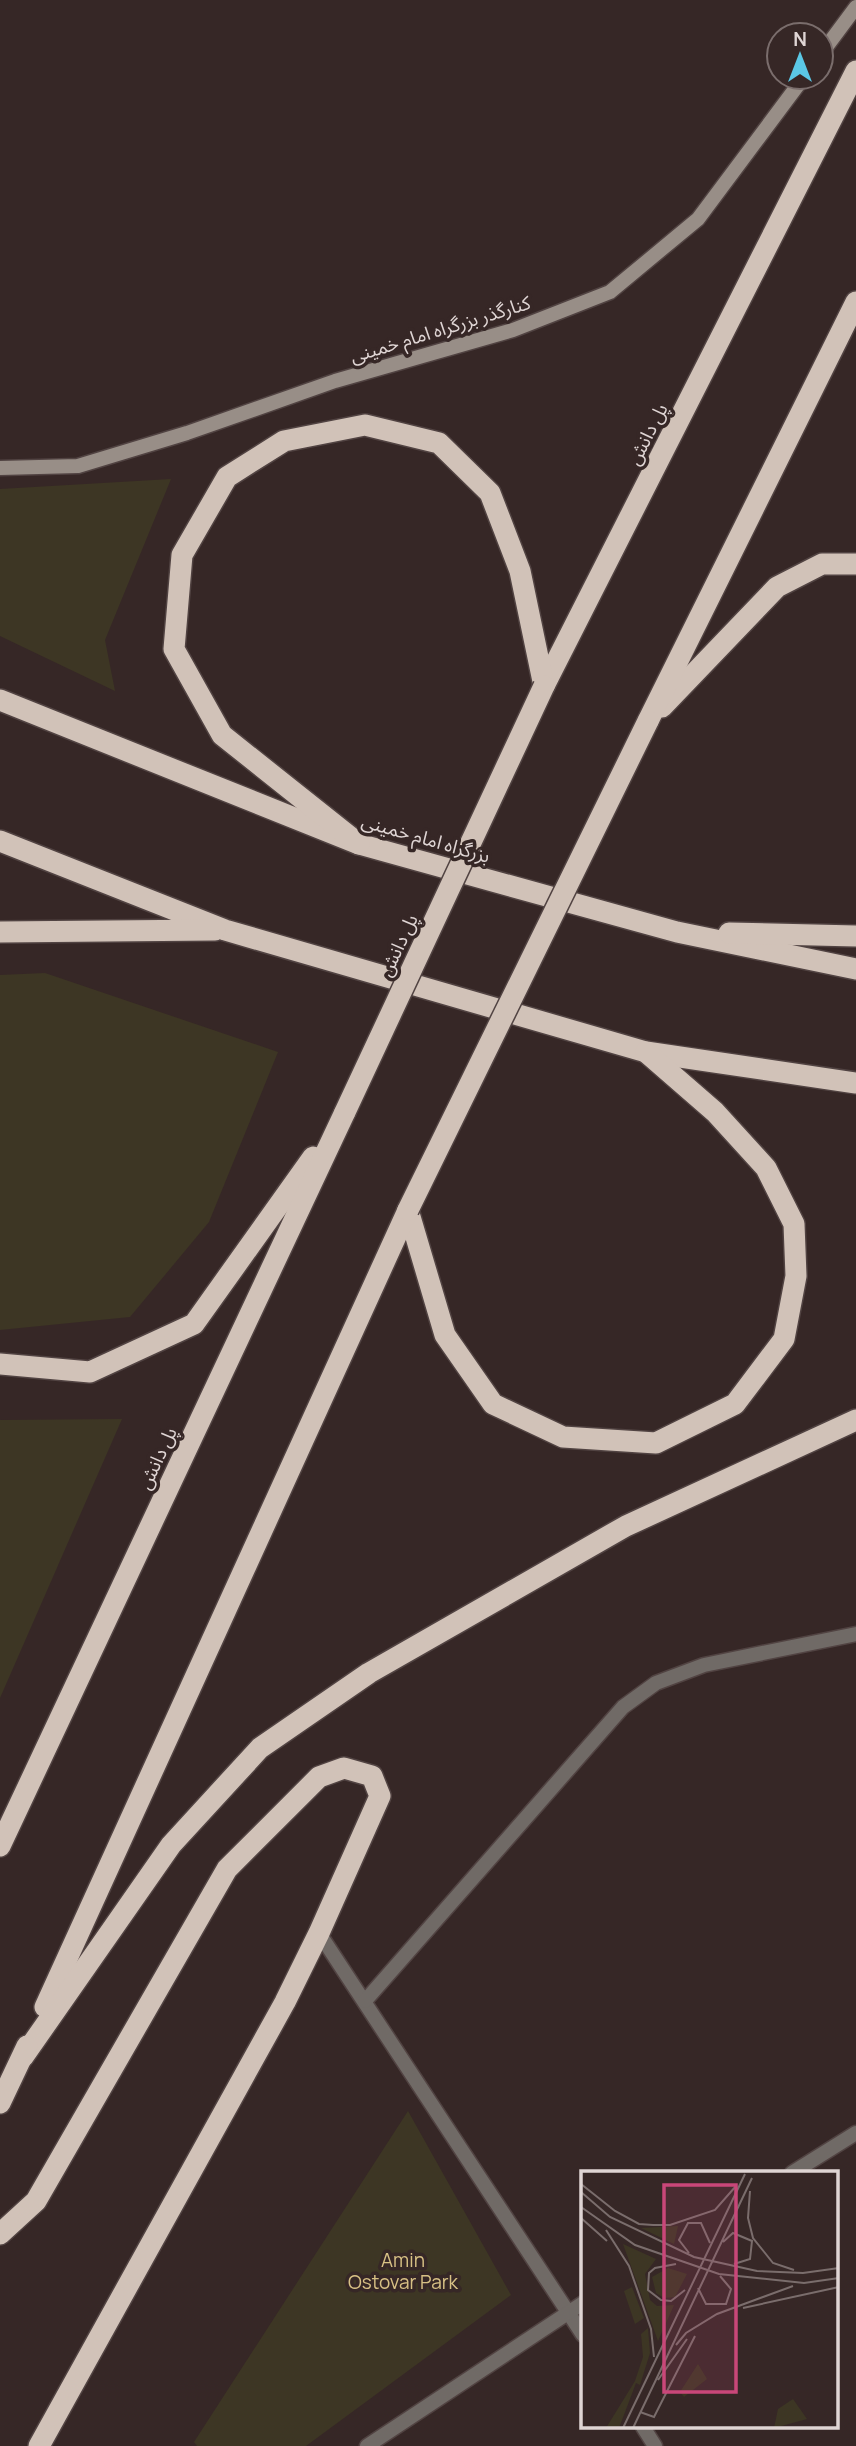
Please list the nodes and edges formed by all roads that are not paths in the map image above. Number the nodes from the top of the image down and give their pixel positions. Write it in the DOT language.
graph roads {
  1 [pos="856,7"];
  2 [pos="835,35"];
  3 [pos="856,71"];
  4 [pos="794,91"];
  5 [pos="856,302"];
  6 [pos="0,468"];
  7 [pos="856,564"];
  8 [pos="544,686"];
  9 [pos="0,700"];
  10 [pos="649,721"];
  11 [pos="0,842"];
  12 [pos="359,844"];
  13 [pos="225,930"];
  14 [pos="0,932"];
  15 [pos="677,932"];
  16 [pos="856,936"];
  17 [pos="856,969"];
  18 [pos="646,1052"];
  19 [pos="856,1083"];
  20 [pos="345,1112"];
  21 [pos="408,1210"];
  22 [pos="0,1364"];
  23 [pos="856,1420"];
  24 [pos="856,1633"];
  25 [pos="0,1846"];
  26 [pos="320,1933"];
  27 [pos="365,2001"];
  28 [pos="23,2057"];
  29 [pos="0,2103"];
  30 [pos="856,2133"];
  31 [pos="795,2171"];
  32 [pos="0,2234"];
  33 [pos="581,2304"];
  34 [pos="568,2312"];
  35 [pos="581,2333"];
  36 [pos="644,2428"];
  37 [pos="38,2446"];
  38 [pos="367,2446"];
  39 [pos="655,2446"];
  1 -- 2 [label="street"];
  3 -- 8 [label="highway, پل دانش"];
  4 -- 6 [label="street, کنارگذر بزرگراه امام خمینی"];
  5 -- 10 [label="highway"];
  7 -- 10 [label="highway"];
  8 -- 12 [label="highway"];
  8 -- 20 [label="highway, پل دانش, bridge"];
  9 -- 12 [label="highway, بزرگراه امام خمینی"];
  10 -- 21 [label="highway, bridge"];
  11 -- 13 [label="highway"];
  12 -- 15 [label="highway, بزرگراه امام خمینی"];
  13 -- 14 [label="highway"];
  13 -- 18 [label="highway"];
  15 -- 16 [label="highway"];
  15 -- 17 [label="highway, بزرگراه امام خمینی"];
  18 -- 19 [label="highway"];
  18 -- 21 [label="highway"];
  20 -- 22 [label="highway"];
  20 -- 25 [label="highway, پل دانش"];
  21 -- 28 [label="highway"];
  23 -- 28 [label="highway"];
  24 -- 27 [label="street"];
  26 -- 27 [label="street"];
  26 -- 32 [label="highway"];
  26 -- 37 [label="highway"];
  27 -- 34 [label="street"];
  28 -- 29 [label="highway"];
  30 -- 31 [label="street"];
  33 -- 34 [label="street"];
  34 -- 35 [label="street"];
  34 -- 38 [label="street"];
  36 -- 39 [label="street"];
}
